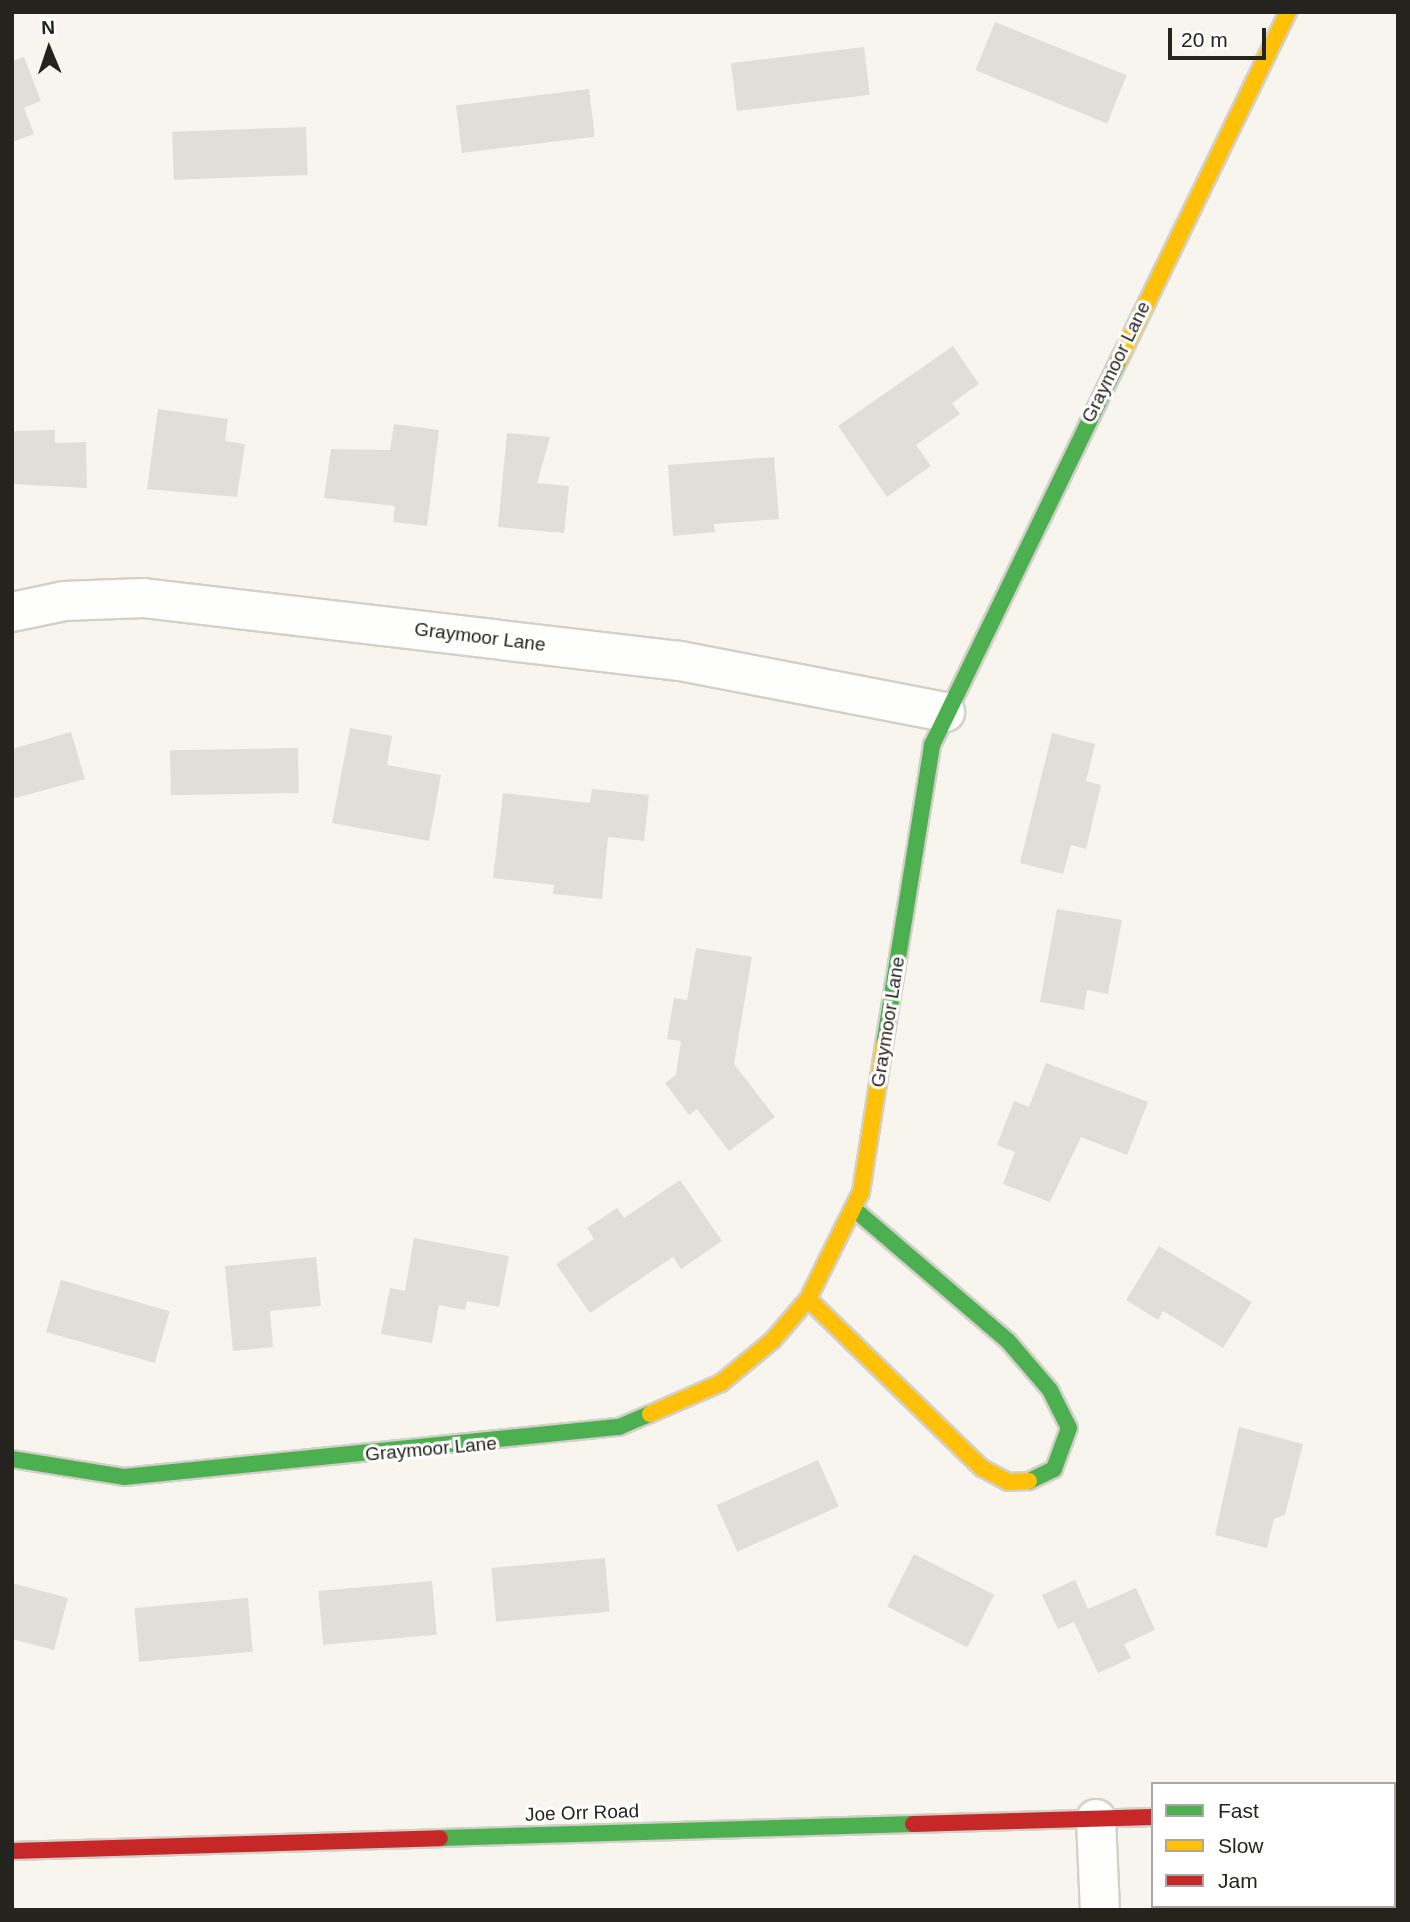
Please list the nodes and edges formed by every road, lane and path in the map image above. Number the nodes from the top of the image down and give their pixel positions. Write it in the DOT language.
graph roads {
  1 [pos="1288,12"];
  2 [pos="12,612"];
  3 [pos="945,712"];
  4 [pos="854,1209"];
  5 [pos="808,1299"];
  6 [pos="12,1459"];
  7 [pos="1151,1817"];
  8 [pos="1096,1819"];
  9 [pos="12,1851"];
  10 [pos="1100,1910"];
  1 -- 3 [label="street, Graymoor Lane"];
  2 -- 3 [label="street, Graymoor Lane"];
  3 -- 4 [label="street, Graymoor Lane"];
  4 -- 5 [label="street, Graymoor Lane"];
  4 -- 5 [label="street"];
  5 -- 6 [label="street, Graymoor Lane"];
  7 -- 8 [label="street, Joe Orr Road"];
  8 -- 9 [label="street, Joe Orr Road"];
  8 -- 10 [label="street"];
}
